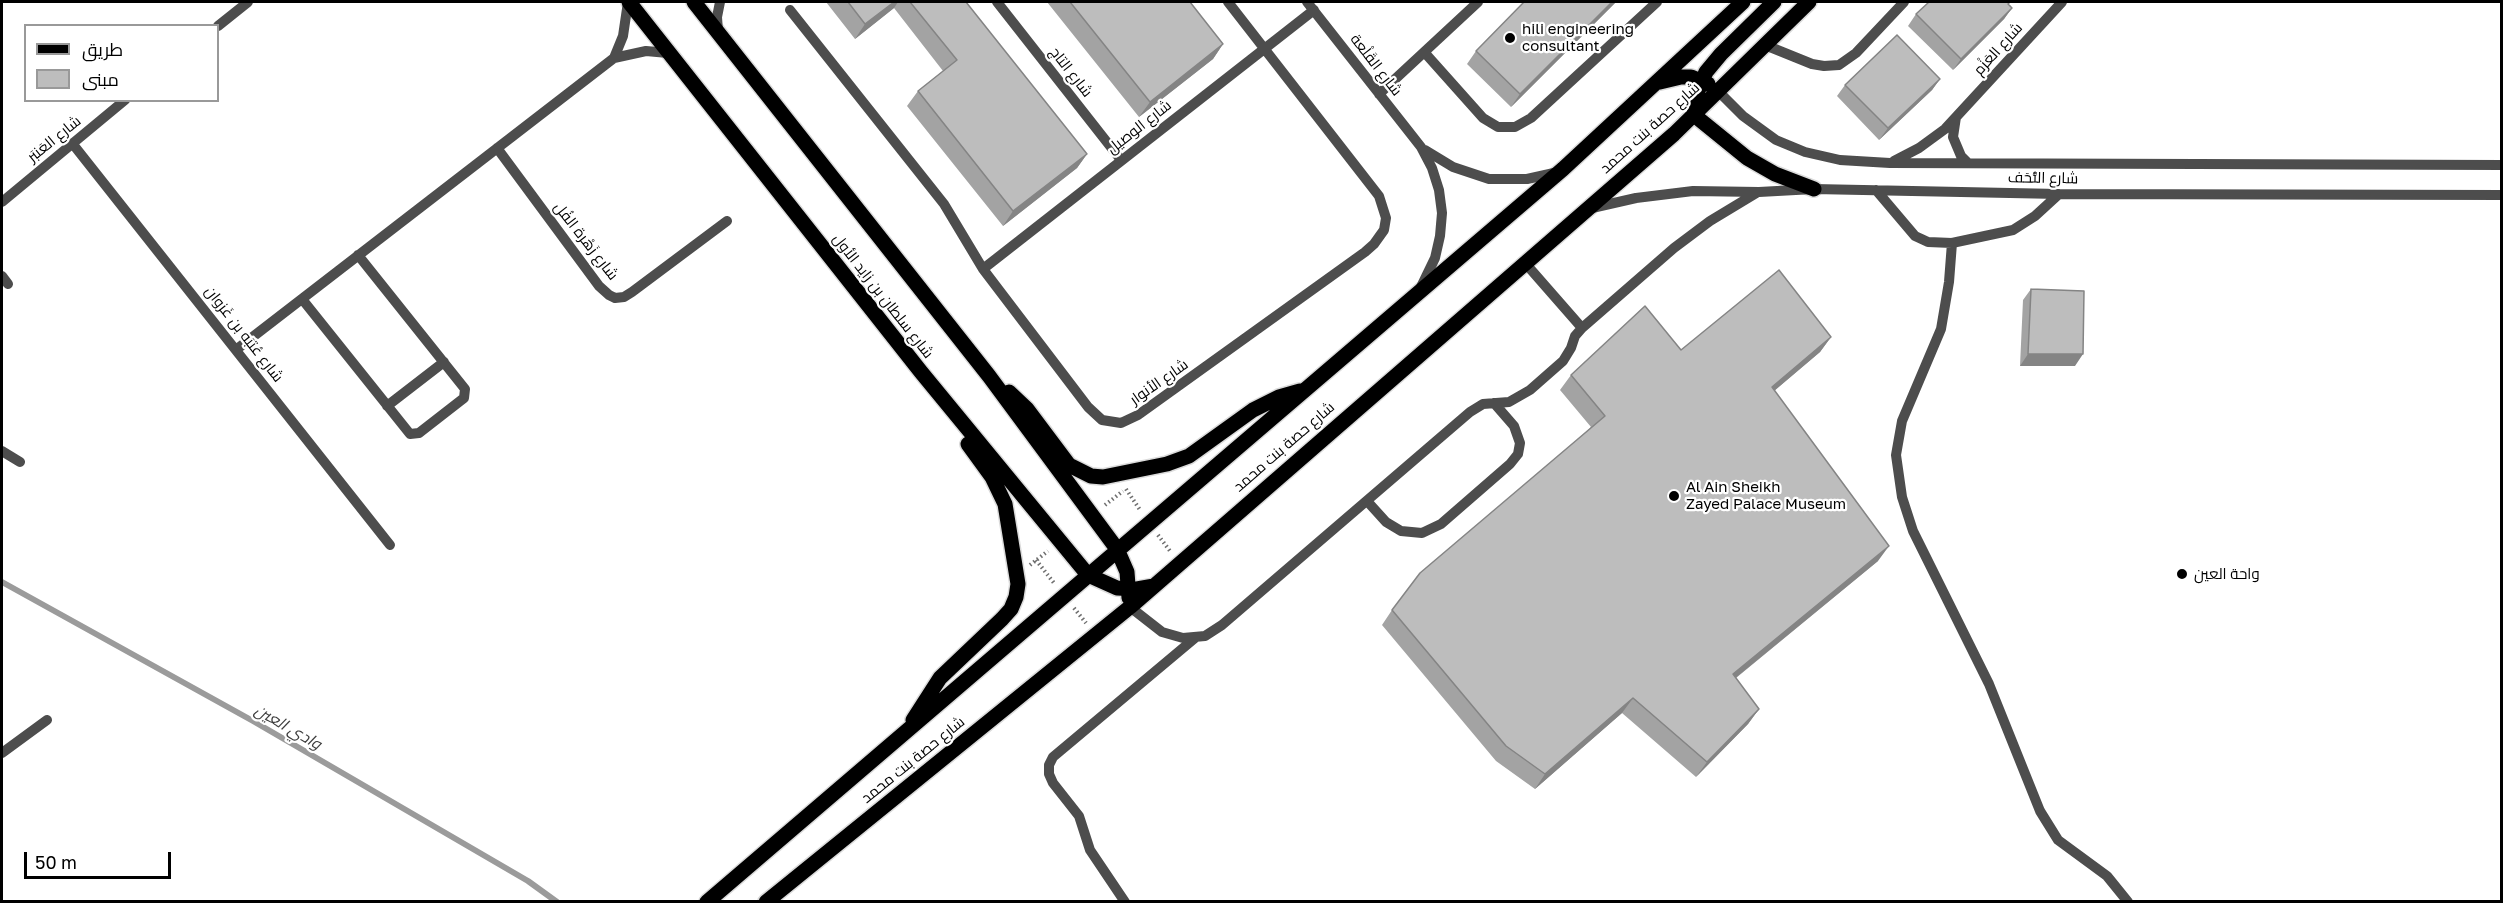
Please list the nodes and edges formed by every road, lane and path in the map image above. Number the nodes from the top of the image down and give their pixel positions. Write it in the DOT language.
graph roads {
  1 [pos="249,2"];
  2 [pos="628,2"];
  3 [pos="694,2"];
  4 [pos="720,2"];
  5 [pos="997,2"];
  6 [pos="1228,2"];
  7 [pos="1478,2"];
  8 [pos="1657,2"];
  9 [pos="1743,2"];
  10 [pos="1774,2"];
  11 [pos="1809,2"];
  12 [pos="1904,2"];
  13 [pos="2062,2"];
  14 [pos="1311,6"];
  15 [pos="790,10"];
  16 [pos="219,25"];
  17 [pos="718,32"];
  18 [pos="1765,45"];
  19 [pos="1264,50"];
  20 [pos="668,53"];
  21 [pos="1425,53"];
  22 [pos="614,58"];
  23 [pos="1702,80"];
  24 [pos="1659,82"];
  25 [pos="1718,91"];
  26 [pos="1379,94"];
  27 [pos="123,102"];
  28 [pos="1694,115"];
  29 [pos="1956,117"];
  30 [pos="72,143"];
  31 [pos="1422,147"];
  32 [pos="497,148"];
  33 [pos="1121,160"];
  34 [pos="1890,163"];
  35 [pos="1968,163"];
  36 [pos="2502,165"];
  37 [pos="1563,170"];
  38 [pos="1814,189"];
  39 [pos="1876,190"];
  40 [pos="1759,192"];
  41 [pos="2059,194"];
  42 [pos="2502,195"];
  43 [pos="2,202"];
  44 [pos="1586,209"];
  45 [pos="727,221"];
  46 [pos="1952,243"];
  47 [pos="358,255"];
  48 [pos="1526,264"];
  49 [pos="983,269"];
  50 [pos="302,299"];
  51 [pos="1413,299"];
  52 [pos="1582,328"];
  53 [pos="237,349"];
  54 [pos="444,362"];
  55 [pos="921,372"];
  56 [pos="988,376"];
  57 [pos="1306,389"];
  58 [pos="1494,403"];
  59 [pos="387,406"];
  60 [pos="2,451"];
  61 [pos="20,462"];
  62 [pos="1367,501"];
  63 [pos="390,545"];
  64 [pos="1117,549"];
  65 [pos="1088,575"];
  66 [pos="1154,586"];
  67 [pos="1128,589"];
  68 [pos="1130,607"];
  69 [pos="1196,637"];
  70 [pos="47,720"];
  71 [pos="908,729"];
  72 [pos="2,753"];
  73 [pos="707,902"];
  74 [pos="766,902"];
  75 [pos="1125,902"];
  76 [pos="2128,902"];
  1 -- 16 [label="street"];
  2 -- 20 [label="main road, شارع سلطان بن زايد الأول"];
  2 -- 22 [label="street"];
  3 -- 17 [label="main road"];
  4 -- 17 [label="street"];
  5 -- 33 [label="street, شارع التاج"];
  6 -- 19 [label="street, شارع الأنوار"];
  7 -- 21 [label="street"];
  8 -- 21 [label="street"];
  9 -- 24 [label="main road, شارع حصة بنت محمد"];
  10 -- 23 [label="main road"];
  11 -- 18 [label="main road, شارع حصة بنت محمد"];
  12 -- 18 [label="street"];
  13 -- 29 [label="street, شارع العَزْم"];
  14 -- 19 [label="street, شارع الوصيل"];
  14 -- 26 [label="street, شارع القَلْعة"];
  15 -- 49 [label="street, شارع الأنوار"];
  17 -- 56 [label="main road"];
  18 -- 25 [label="main road, شارع حصة بنت محمد"];
  19 -- 33 [label="street, شارع الوصيل"];
  19 -- 49 [label="street, شارع الأنوار"];
  20 -- 22 [label="street"];
  20 -- 55 [label="main road, شارع سلطان بن زايد الأول"];
  21 -- 26 [label="street"];
  22 -- 32 [label="street"];
  23 -- 24 [label="main road"];
  23 -- 25 [label="main road"];
  23 -- 28 [label="main road"];
  24 -- 37 [label="main road, شارع حصة بنت محمد"];
  25 -- 28 [label="main road, شارع حصة بنت محمد"];
  25 -- 34 [label="street, شارع التُّحَف"];
  26 -- 31 [label="street, شارع القَلْعة"];
  27 -- 30 [label="street, شارع العَنبَر"];
  28 -- 38 [label="main road"];
  28 -- 44 [label="main road, شارع حصة بنت محمد"];
  29 -- 34 [label="street, شارع العَزْم"];
  29 -- 35 [label="street"];
  30 -- 43 [label="street, شارع العَنبَر"];
  30 -- 53 [label="street, شارع عُتبَه بن غَزوان"];
  31 -- 37 [label="street, شارع القَلْعة"];
  31 -- 51 [label="street, شارع القَلْعة"];
  32 -- 45 [label="street, شارع زَهْرة الفُل"];
  32 -- 47 [label="street"];
  33 -- 49 [label="street, شارع الوصيل"];
  34 -- 35 [label="street, شارع التُّحَف"];
  35 -- 36 [label="street, شارع التُّحَف"];
  37 -- 51 [label="main road, شارع حصة بنت محمد"];
  38 -- 39 [label="street, شارع التُّحَف"];
  38 -- 40 [label="street, شارع التُّحَف"];
  39 -- 41 [label="street, شارع التُّحَف"];
  39 -- 46 [label="street"];
  40 -- 44 [label="street, شارع التُّحَف"];
  40 -- 52 [label="street"];
  41 -- 42 [label="street, شارع التُّحَف"];
  41 -- 46 [label="street"];
  44 -- 48 [label="main road, شارع حصة بنت محمد"];
  46 -- 76 [label="street"];
  47 -- 50 [label="street"];
  47 -- 54 [label="street"];
  48 -- 52 [label="street"];
  48 -- 66 [label="main road, شارع حصة بنت محمد"];
  50 -- 53 [label="street"];
  50 -- 59 [label="street"];
  51 -- 57 [label="main road, شارع حصة بنت محمد"];
  52 -- 58 [label="street"];
  53 -- 63 [label="street, شارع عُتبَه بن غَزوان"];
  54 -- 59 [label="street"];
  54 -- 59 [label="street"];
  55 -- 65 [label="main road, شارع سلطان بن زايد الأول"];
  55 -- 71 [label="main road"];
  56 -- 57 [label="main road"];
  56 -- 64 [label="main road"];
  57 -- 64 [label="main road, شارع حصة بنت محمد"];
  58 -- 62 [label="street"];
  58 -- 62 [label="street"];
  60 -- 61 [label="street"];
  62 -- 69 [label="street"];
  64 -- 65 [label="main road, شارع حصة بنت محمد"];
  64 -- 67 [label="main road"];
  65 -- 67 [label="main road, شارع سلطان بن زايد الأول"];
  65 -- 71 [label="main road, شارع حصة بنت محمد"];
  66 -- 67 [label="main road, شارع سلطان بن زايد الأول"];
  66 -- 68 [label="main road, شارع حصة بنت محمد"];
  67 -- 68 [label="main road"];
  68 -- 69 [label="street"];
  68 -- 74 [label="main road, شارع حصة بنت محمد"];
  69 -- 75 [label="street"];
  70 -- 72 [label="street"];
  71 -- 73 [label="main road, شارع حصة بنت محمد"];
}
